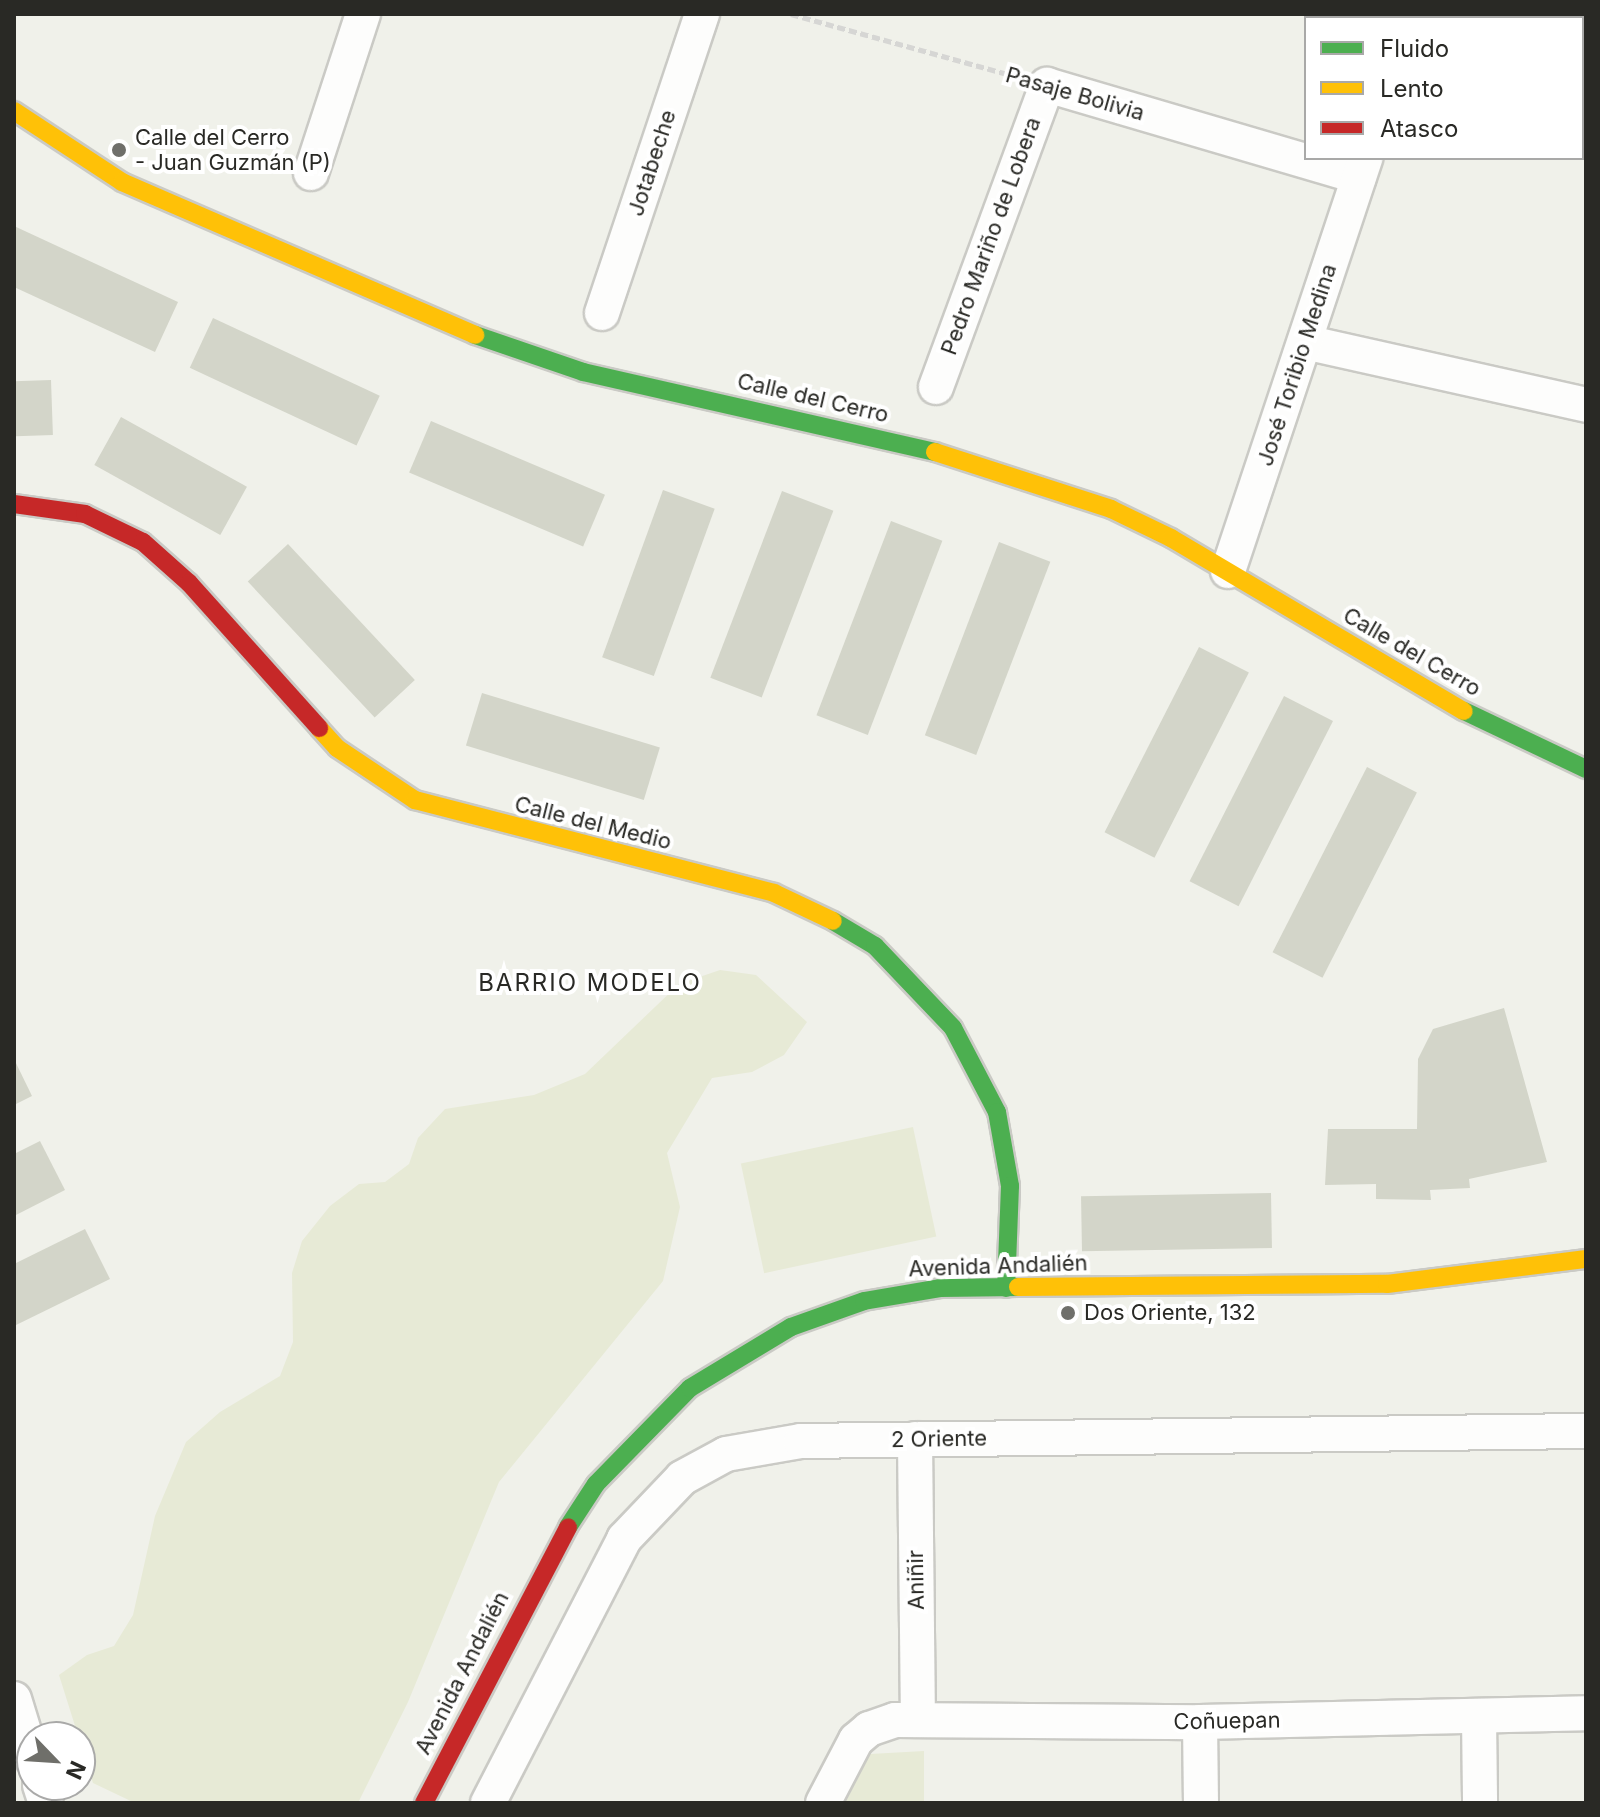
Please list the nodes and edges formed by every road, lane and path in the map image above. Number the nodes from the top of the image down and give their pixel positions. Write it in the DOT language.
graph roads {
  1 [pos="363,14"];
  2 [pos="702,14"];
  3 [pos="791,14"];
  4 [pos="1047,85"];
  5 [pos="14,111"];
  6 [pos="1304,153"];
  7 [pos="1332,160"];
  8 [pos="1362,168"];
  9 [pos="311,173"];
  10 [pos="602,313"];
  11 [pos="1305,342"];
  12 [pos="936,387"];
  13 [pos="1586,405"];
  14 [pos="14,504"];
  15 [pos="1228,571"];
  16 [pos="1586,769"];
  17 [pos="1586,1259"];
  18 [pos="1006,1288"];
  19 [pos="1585,1431"];
  20 [pos="915,1439"];
  21 [pos="14,1699"];
  22 [pos="1586,1713"];
  23 [pos="1479,1716"];
  24 [pos="918,1720"];
  25 [pos="21,1721"];
  26 [pos="1200,1722"];
  27 [pos="424,1803"];
  28 [pos="488,1803"];
  29 [pos="823,1803"];
  30 [pos="1201,1803"];
  31 [pos="1480,1803"];
  1 -- 9 [label="street"];
  2 -- 10 [label="street, Jotabeche"];
  3 -- 4 [label="path, Pasaje Bolivia"];
  4 -- 6 [label="street, Pasaje Bolivia"];
  4 -- 12 [label="street, Pedro Mariño de Lobera"];
  5 -- 15 [label="street, Calle del Cerro"];
  7 -- 8 [label="street, Pasaje Bolivia"];
  8 -- 11 [label="street, José Toribio Medina"];
  11 -- 13 [label="street"];
  11 -- 15 [label="street, José Toribio Medina"];
  14 -- 18 [label="street, Calle del Medio"];
  15 -- 16 [label="street, Calle del Cerro"];
  17 -- 18 [label="street, Avenida Andalién"];
  18 -- 27 [label="street, Avenida Andalién"];
  19 -- 20 [label="street, 2 Oriente"];
  20 -- 24 [label="street, Aniñir"];
  20 -- 28 [label="street, 2 Oriente"];
  21 -- 25 [label="street"];
  22 -- 23 [label="street, Coñuepan"];
  23 -- 26 [label="street, Coñuepan"];
  23 -- 31 [label="street"];
  24 -- 26 [label="street, Coñuepan"];
  24 -- 29 [label="street, Coñuepan"];
  26 -- 30 [label="street"];
}
